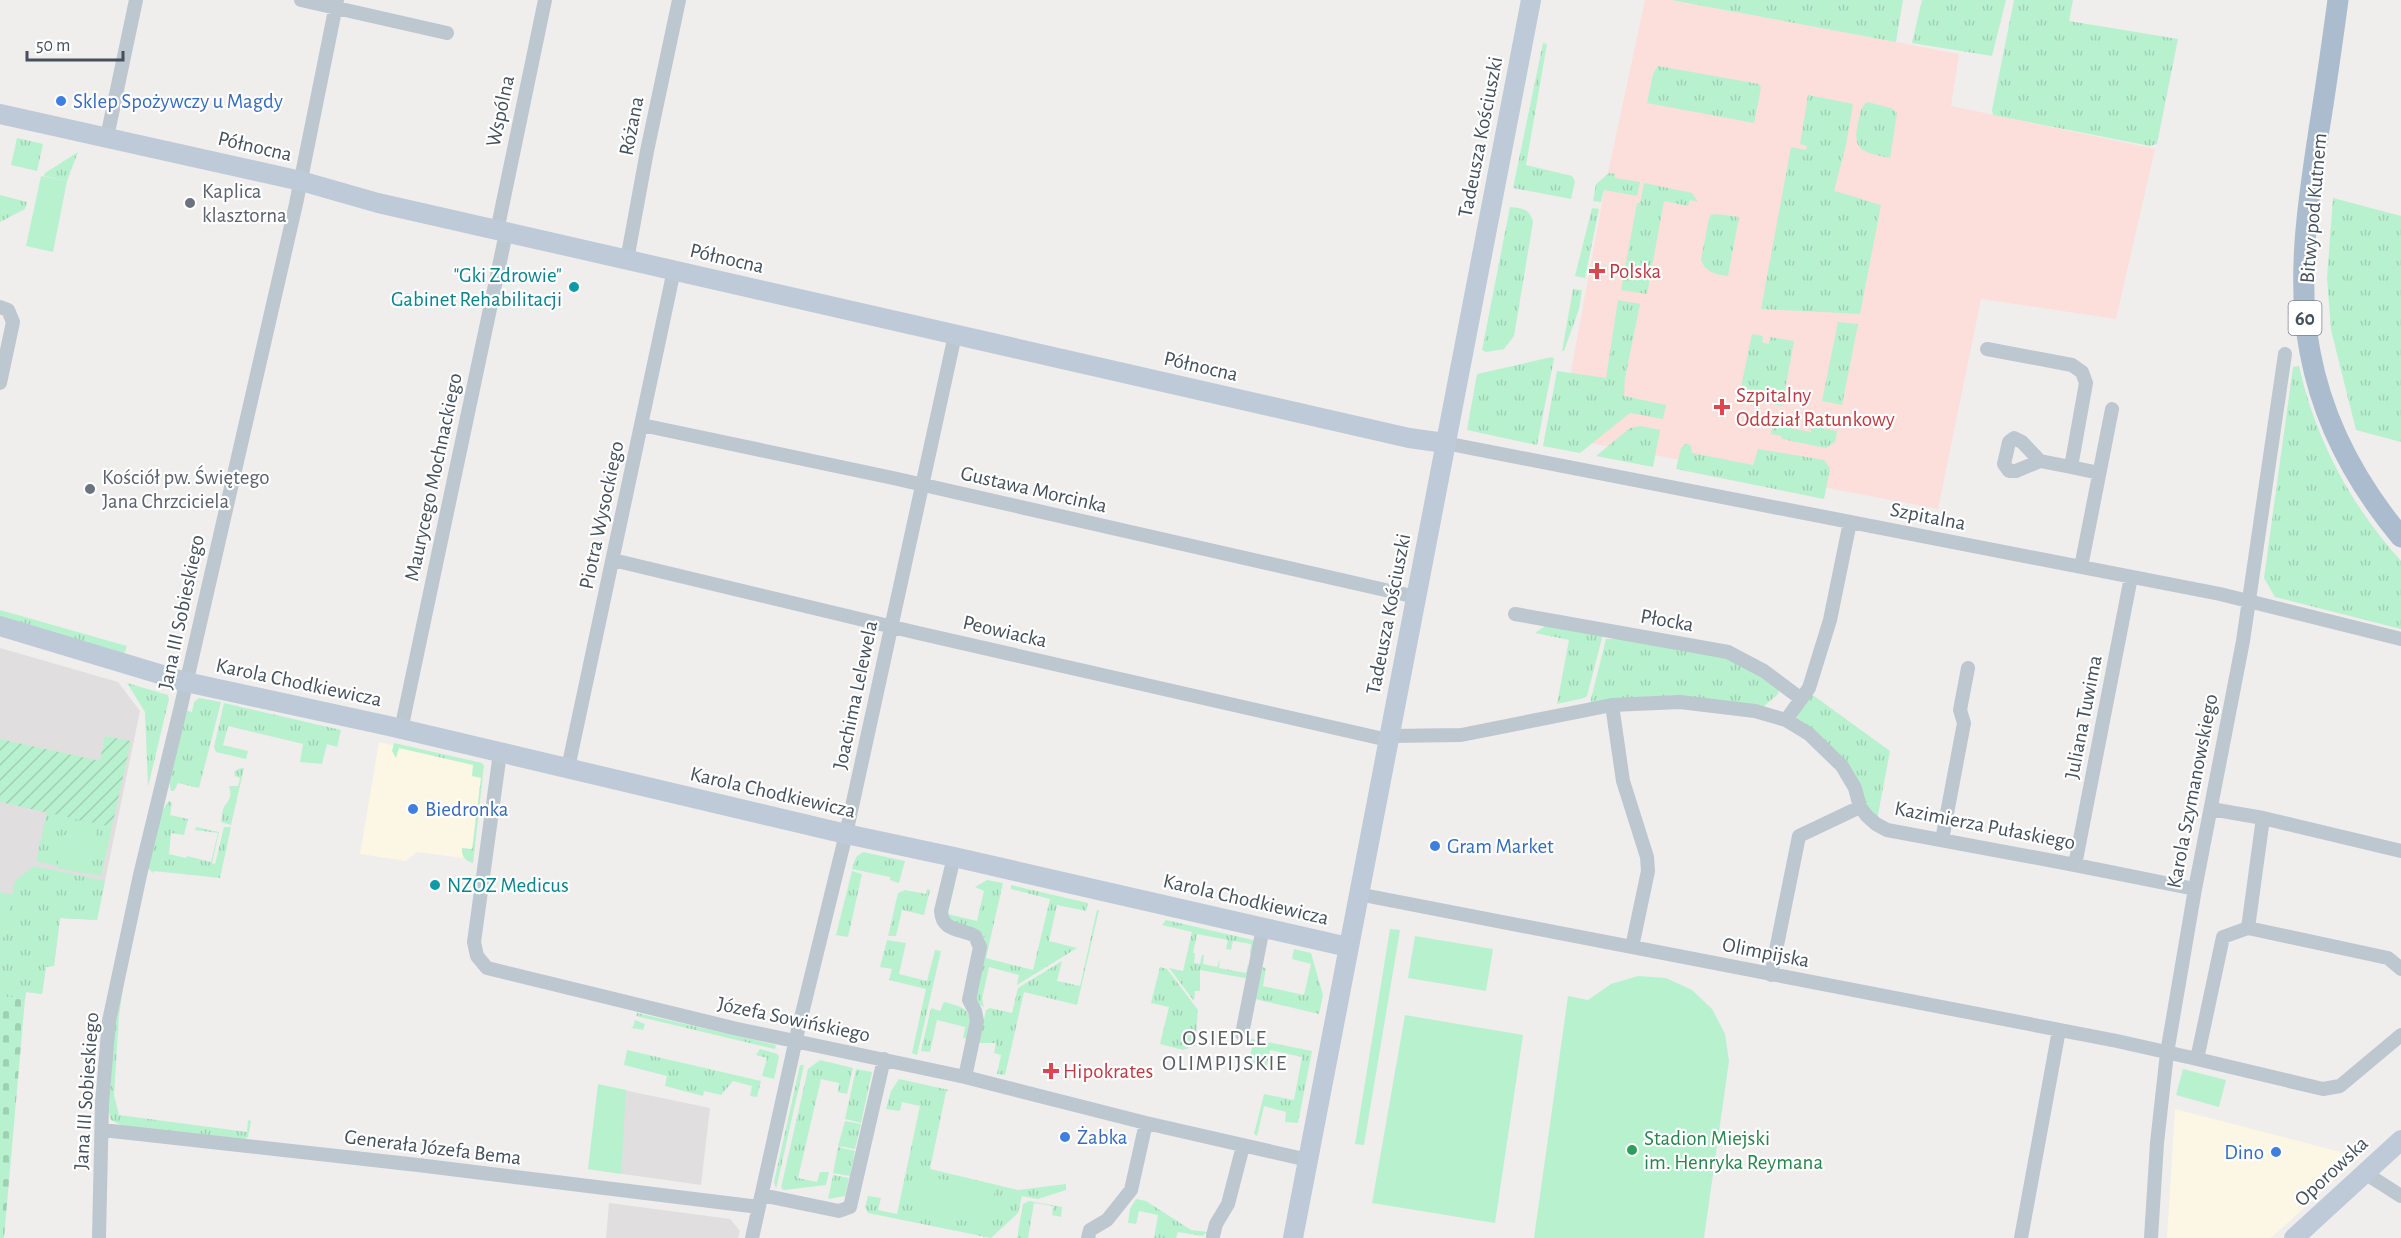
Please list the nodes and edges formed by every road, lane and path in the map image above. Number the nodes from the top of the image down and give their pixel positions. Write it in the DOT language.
graph roads {
  1 [pos="136,0"];
  2 [pos="301,0"];
  3 [pos="545,0"];
  4 [pos="679,0"];
  5 [pos="1531,0"];
  6 [pos="2337,0"];
  7 [pos="336,4"];
  8 [pos="447,33"];
  9 [pos="0,114"];
  10 [pos="107,137"];
  11 [pos="301,182"];
  12 [pos="502,232"];
  13 [pos="627,260"];
  14 [pos="674,270"];
  15 [pos="0,307"];
  16 [pos="955,335"];
  17 [pos="1987,349"];
  18 [pos="2285,354"];
  19 [pos="0,383"];
  20 [pos="2112,409"];
  21 [pos="642,425"];
  22 [pos="1445,444"];
  23 [pos="2040,461"];
  24 [pos="2071,466"];
  25 [pos="2100,473"];
  26 [pos="922,485"];
  27 [pos="1850,522"];
  28 [pos="2401,537"];
  29 [pos="613,560"];
  30 [pos="2080,567"];
  31 [pos="2131,577"];
  32 [pos="1416,597"];
  33 [pos="2248,602"];
  34 [pos="1515,614"];
  35 [pos="0,626"];
  36 [pos="891,627"];
  37 [pos="2401,639"];
  38 [pos="1968,668"];
  39 [pos="186,682"];
  40 [pos="1800,698"];
  41 [pos="1612,705"];
  42 [pos="1786,720"];
  43 [pos="401,730"];
  44 [pos="1388,738"];
  45 [pos="500,753"];
  46 [pos="568,768"];
  47 [pos="1860,807"];
  48 [pos="2211,809"];
  49 [pos="2263,819"];
  50 [pos="846,834"];
  51 [pos="1942,840"];
  52 [pos="2401,851"];
  53 [pos="954,856"];
  54 [pos="2075,865"];
  55 [pos="2195,889"];
  56 [pos="1358,894"];
  57 [pos="1263,928"];
  58 [pos="2248,928"];
  59 [pos="1348,947"];
  60 [pos="1632,947"];
  61 [pos="2401,969"];
  62 [pos="1771,975"];
  63 [pos="2059,1030"];
  64 [pos="1242,1034"];
  65 [pos="2401,1035"];
  66 [pos="796,1042"];
  67 [pos="2167,1053"];
  68 [pos="884,1059"];
  69 [pos="2197,1059"];
  70 [pos="965,1077"];
  71 [pos="1146,1123"];
  72 [pos="103,1130"];
  73 [pos="2401,1140"];
  74 [pos="1244,1146"];
  75 [pos="1308,1160"];
  76 [pos="2365,1173"];
  77 [pos="2401,1196"];
  78 [pos="760,1201"];
  79 [pos="1213,1236"];
  80 [pos="99,1238"];
  81 [pos="752,1238"];
  82 [pos="1088,1238"];
  83 [pos="1293,1238"];
  84 [pos="2021,1238"];
  85 [pos="2151,1238"];
  86 [pos="2294,1238"];
  1 -- 10 [label="street"];
  2 -- 7 [label="street"];
  3 -- 12 [label="street, Wspólna"];
  4 -- 13 [label="street, Różana"];
  5 -- 22 [label="street, Tadeusza Kościuszki"];
  6 -- 28 [label="main road, Bitwy pod Kutnem / 60"];
  7 -- 8 [label="street"];
  7 -- 11 [label="street, Jana III Sobieskiego"];
  9 -- 10 [label="street, Północna"];
  10 -- 11 [label="street, Północna"];
  11 -- 12 [label="street, Północna"];
  11 -- 39 [label="street, Jana III Sobieskiego"];
  12 -- 13 [label="street, Północna"];
  12 -- 43 [label="street, Maurycego Mochnackiego"];
  13 -- 14 [label="street, Północna"];
  14 -- 16 [label="street, Północna"];
  14 -- 21 [label="street, Piotra Wysockiego"];
  15 -- 19 [label="street"];
  16 -- 22 [label="street, Północna"];
  16 -- 26 [label="street, Joachima Lelewela"];
  17 -- 24 [label="street"];
  18 -- 33 [label="street, Karola Szymanowskiego"];
  20 -- 25 [label="street"];
  21 -- 26 [label="street, Gustawa Morcinka"];
  21 -- 29 [label="street, Piotra Wysockiego"];
  22 -- 27 [label="street, Szpitalna"];
  22 -- 32 [label="street, Tadeusza Kościuszki"];
  23 -- 24 [label="street"];
  24 -- 25 [label="street"];
  25 -- 30 [label="street"];
  26 -- 32 [label="street, Gustawa Morcinka"];
  26 -- 36 [label="street, Joachima Lelewela"];
  27 -- 30 [label="street, Szpitalna"];
  27 -- 40 [label="street"];
  29 -- 36 [label="street, Peowiacka"];
  29 -- 46 [label="street, Piotra Wysockiego"];
  30 -- 31 [label="street, Szpitalna"];
  31 -- 33 [label="street, Szpitalna"];
  31 -- 54 [label="street, Juliana Tuwima"];
  32 -- 44 [label="street, Tadeusza Kościuszki"];
  33 -- 37 [label="street, Szpitalna"];
  33 -- 48 [label="street, Karola Szymanowskiego"];
  34 -- 40 [label="street, Płocka"];
  35 -- 39 [label="street, Karola Chodkiewicza"];
  36 -- 44 [label="street, Peowiacka"];
  36 -- 50 [label="street, Joachima Lelewela"];
  38 -- 51 [label="street"];
  39 -- 43 [label="street, Karola Chodkiewicza"];
  39 -- 72 [label="street, Jana III Sobieskiego"];
  40 -- 42 [label="street"];
  41 -- 42 [label="street, Kazimierza Pułaskiego"];
  41 -- 44 [label="street, Kazimierza Pułaskiego"];
  41 -- 60 [label="street"];
  42 -- 47 [label="street, Kazimierza Pułaskiego"];
  43 -- 45 [label="street, Karola Chodkiewicza"];
  44 -- 56 [label="street, Tadeusza Kościuszki"];
  45 -- 46 [label="street, Karola Chodkiewicza"];
  45 -- 66 [label="street, Józefa Sowińskiego"];
  46 -- 50 [label="street, Karola Chodkiewicza"];
  47 -- 51 [label="street, Kazimierza Pułaskiego"];
  47 -- 62 [label="street"];
  48 -- 49 [label="street"];
  48 -- 55 [label="street, Karola Szymanowskiego"];
  49 -- 52 [label="street"];
  49 -- 58 [label="street"];
  50 -- 53 [label="street, Karola Chodkiewicza"];
  50 -- 66 [label="street, Joachima Lelewela"];
  51 -- 54 [label="street, Kazimierza Pułaskiego"];
  53 -- 57 [label="street, Karola Chodkiewicza"];
  53 -- 70 [label="street"];
  54 -- 55 [label="street, Kazimierza Pułaskiego"];
  55 -- 67 [label="street, Karola Szymanowskiego"];
  56 -- 59 [label="street, Tadeusza Kościuszki"];
  56 -- 60 [label="street, Olimpijska"];
  57 -- 59 [label="street, Karola Chodkiewicza"];
  57 -- 64 [label="street"];
  58 -- 61 [label="street"];
  58 -- 69 [label="street"];
  59 -- 75 [label="street, Tadeusza Kościuszki"];
  60 -- 62 [label="street, Olimpijska"];
  62 -- 63 [label="street, Olimpijska"];
  63 -- 67 [label="street, Olimpijska"];
  63 -- 84 [label="street"];
  65 -- 69 [label="street, Olimpijska"];
  66 -- 68 [label="street, Józefa Sowińskiego"];
  66 -- 78 [label="street, Joachima Lelewela"];
  67 -- 69 [label="street, Olimpijska"];
  67 -- 85 [label="street, Karola Szymanowskiego"];
  68 -- 70 [label="street, Józefa Sowińskiego"];
  68 -- 78 [label="street, Generała Józefa Bema"];
  70 -- 71 [label="street, Józefa Sowińskiego"];
  71 -- 74 [label="street, Józefa Sowińskiego"];
  71 -- 82 [label="street"];
  72 -- 78 [label="street, Generała Józefa Bema"];
  72 -- 80 [label="street, Jana III Sobieskiego"];
  73 -- 76 [label="street, Oporowska"];
  74 -- 75 [label="street, Józefa Sowińskiego"];
  74 -- 79 [label="street"];
  75 -- 83 [label="street, Tadeusza Kościuszki"];
  76 -- 77 [label="street"];
  76 -- 86 [label="street, Oporowska"];
  78 -- 81 [label="street, Joachima Lelewela"];
}
